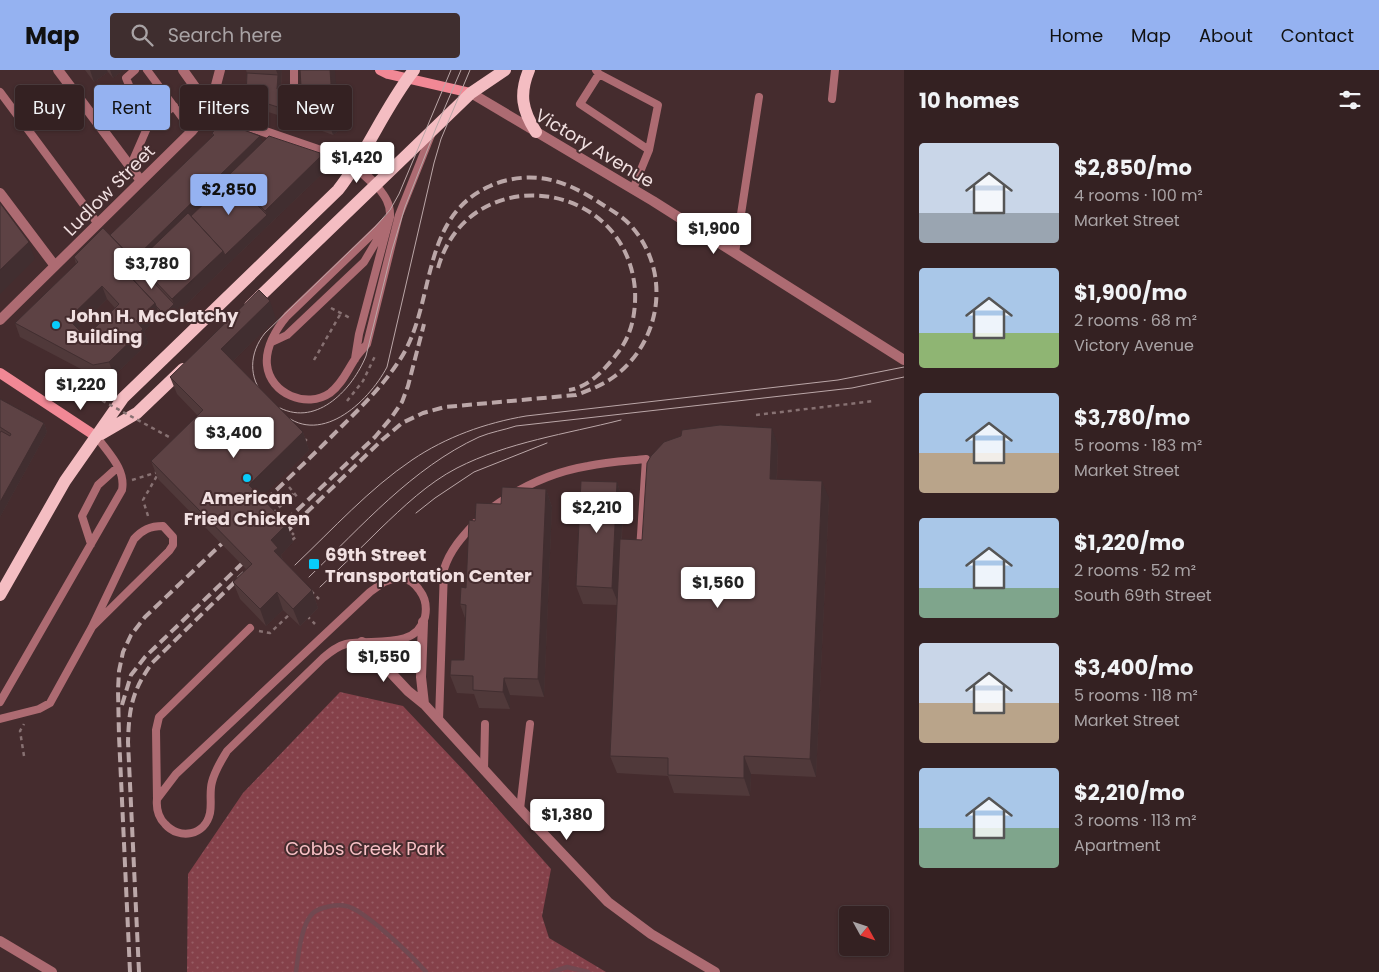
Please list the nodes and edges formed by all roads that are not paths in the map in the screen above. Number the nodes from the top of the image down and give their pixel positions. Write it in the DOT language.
graph roads {
  1 [pos="58,70"];
  2 [pos="134,70"];
  3 [pos="148,70"];
  4 [pos="183,70"];
  5 [pos="220,70"];
  6 [pos="294,70"];
  7 [pos="380,70"];
  8 [pos="505,70"];
  9 [pos="529,70"];
  10 [pos="836,70"];
  11 [pos="598,72"];
  12 [pos="411,74"];
  13 [pos="129,85"];
  14 [pos="194,85"];
  15 [pos="216,85"];
  16 [pos="294,85"];
  17 [pos="0,92"];
  18 [pos="471,93"];
  19 [pos="759,97"];
  20 [pos="832,99"];
  21 [pos="174,106"];
  22 [pos="170,109"];
  23 [pos="146,130"];
  24 [pos="260,130"];
  25 [pos="192,131"];
  26 [pos="432,131"];
  27 [pos="536,132"];
  28 [pos="279,136"];
  29 [pos="270,146"];
  30 [pos="649,150"];
  31 [pos="355,164"];
  32 [pos="130,167"];
  33 [pos="141,181"];
  34 [pos="376,185"];
  35 [pos="633,189"];
  36 [pos="0,193"];
  37 [pos="390,217"];
  38 [pos="98,224"];
  39 [pos="735,253"];
  40 [pos="55,266"];
  41 [pos="239,317"];
  42 [pos="0,320"];
  43 [pos="272,342"];
  44 [pos="193,359"];
  45 [pos="355,359"];
  46 [pos="904,359"];
  47 [pos="0,373"];
  48 [pos="97,437"];
  49 [pos="118,467"];
  50 [pos="91,544"];
  51 [pos="640,552"];
  52 [pos="0,595"];
  53 [pos="423,622"];
  54 [pos="92,627"];
  55 [pos="250,628"];
  56 [pos="362,642"];
  57 [pos="0,702"];
  58 [pos="424,704"];
  59 [pos="0,719"];
  60 [pos="439,720"];
  61 [pos="485,724"];
  62 [pos="530,724"];
  63 [pos="484,770"];
  64 [pos="157,799"];
  65 [pos="520,809"];
  66 [pos="0,941"];
  67 [pos="52,972"];
  68 [pos="715,972"];
  1 -- 32 [label="street"];
  2 -- 13 [label="lane"];
  3 -- 21 [label="lane"];
  4 -- 14 [label="street"];
  5 -- 15 [label="street, Ludlow Street"];
  6 -- 16 [label="lane"];
  7 -- 12 [label="main road"];
  8 -- 18 [label="main road"];
  9 -- 27 [label="main road"];
  10 -- 20 [label="lane"];
  11 -- 30 [label="lane"];
  11 -- 30 [label="lane"];
  12 -- 18 [label="main road"];
  12 -- 31 [label="main road"];
  17 -- 38 [label="lane"];
  18 -- 26 [label="main road"];
  18 -- 27 [label="street, Victory Avenue"];
  19 -- 39 [label="lane"];
  21 -- 22 [label="lane"];
  21 -- 25 [label="lane"];
  23 -- 32 [label="lane"];
  24 -- 28 [label="street"];
  25 -- 33 [label="street, Ludlow Street"];
  26 -- 34 [label="main road"];
  26 -- 45 [label="lane"];
  27 -- 35 [label="street, Victory Avenue"];
  28 -- 29 [label="lane"];
  28 -- 31 [label="street"];
  30 -- 35 [label="lane"];
  31 -- 34 [label="street"];
  31 -- 48 [label="main road"];
  32 -- 33 [label="street"];
  33 -- 38 [label="street, Ludlow Street"];
  34 -- 37 [label="lane"];
  34 -- 41 [label="main road"];
  35 -- 39 [label="street, Victory Avenue"];
  36 -- 40 [label="street"];
  37 -- 43 [label="lane"];
  37 -- 43 [label="lane"];
  37 -- 45 [label="lane"];
  38 -- 40 [label="street, Ludlow Street"];
  39 -- 46 [label="street, Victory Avenue"];
  40 -- 42 [label="street, Ludlow Street"];
  43 -- 45 [label="lane"];
  44 -- 48 [label="main road"];
  47 -- 48 [label="main road"];
  48 -- 49 [label="lane"];
  48 -- 52 [label="main road"];
  49 -- 50 [label="lane"];
  49 -- 50 [label="lane"];
  50 -- 57 [label="lane"];
  51 -- 60 [label="lane"];
  53 -- 56 [label="lane"];
  53 -- 58 [label="street"];
  53 -- 64 [label="lane"];
  54 -- 54 [label="lane"];
  54 -- 59 [label="lane"];
  55 -- 64 [label="lane"];
  56 -- 58 [label="street"];
  56 -- 64 [label="lane"];
  58 -- 60 [label="street"];
  60 -- 63 [label="street"];
  61 -- 63 [label="lane"];
  62 -- 65 [label="lane"];
  63 -- 65 [label="street"];
  65 -- 68 [label="street"];
  66 -- 67 [label="street"];
}
